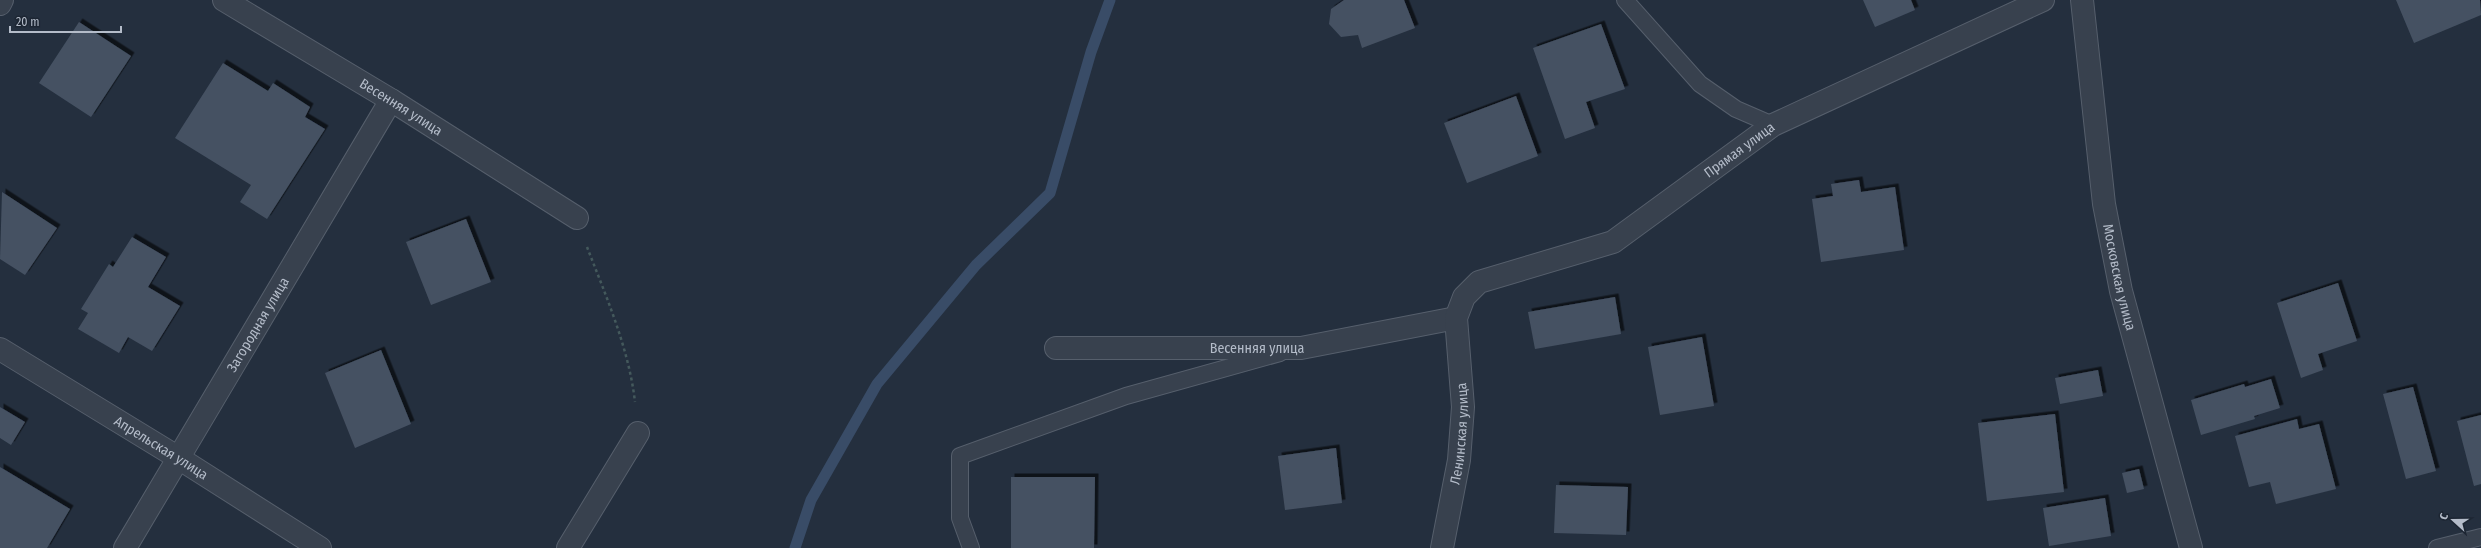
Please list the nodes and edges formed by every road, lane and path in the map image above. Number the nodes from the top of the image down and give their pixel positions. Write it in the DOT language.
graph roads {
  1 [pos="2,0"];
  2 [pos="224,0"];
  3 [pos="1625,0"];
  4 [pos="2043,0"];
  5 [pos="2082,0"];
  6 [pos="0,4"];
  7 [pos="391,100"];
  8 [pos="1773,125"];
  9 [pos="577,218"];
  10 [pos="1456,318"];
  11 [pos="1056,348"];
  12 [pos="1301,348"];
  13 [pos="0,349"];
  14 [pos="638,433"];
  15 [pos="178,457"];
  16 [pos="2481,537"];
  17 [pos="125,548"];
  18 [pos="320,548"];
  19 [pos="568,548"];
  20 [pos="971,548"];
  21 [pos="1442,548"];
  22 [pos="2191,548"];
  23 [pos="2437,548"];
  1 -- 6 [label="street"];
  2 -- 7 [label="street, Весенняя улица"];
  3 -- 8 [label="lane"];
  4 -- 8 [label="street, Прямая улица"];
  5 -- 22 [label="street, Московская улица"];
  7 -- 9 [label="street, Весенняя улица"];
  7 -- 15 [label="street, Загородная улица"];
  8 -- 10 [label="street, Прямая улица"];
  9 -- 14 [label="path"];
  10 -- 12 [label="street, Весенняя улица"];
  10 -- 21 [label="street, Ленинская улица"];
  11 -- 12 [label="street, Весенняя улица"];
  12 -- 20 [label="lane"];
  13 -- 15 [label="street, Апрельская улица"];
  14 -- 19 [label="street"];
  15 -- 17 [label="street, Загородная улица"];
  15 -- 18 [label="street, Апрельская улица"];
  16 -- 23 [label="lane"];
}
